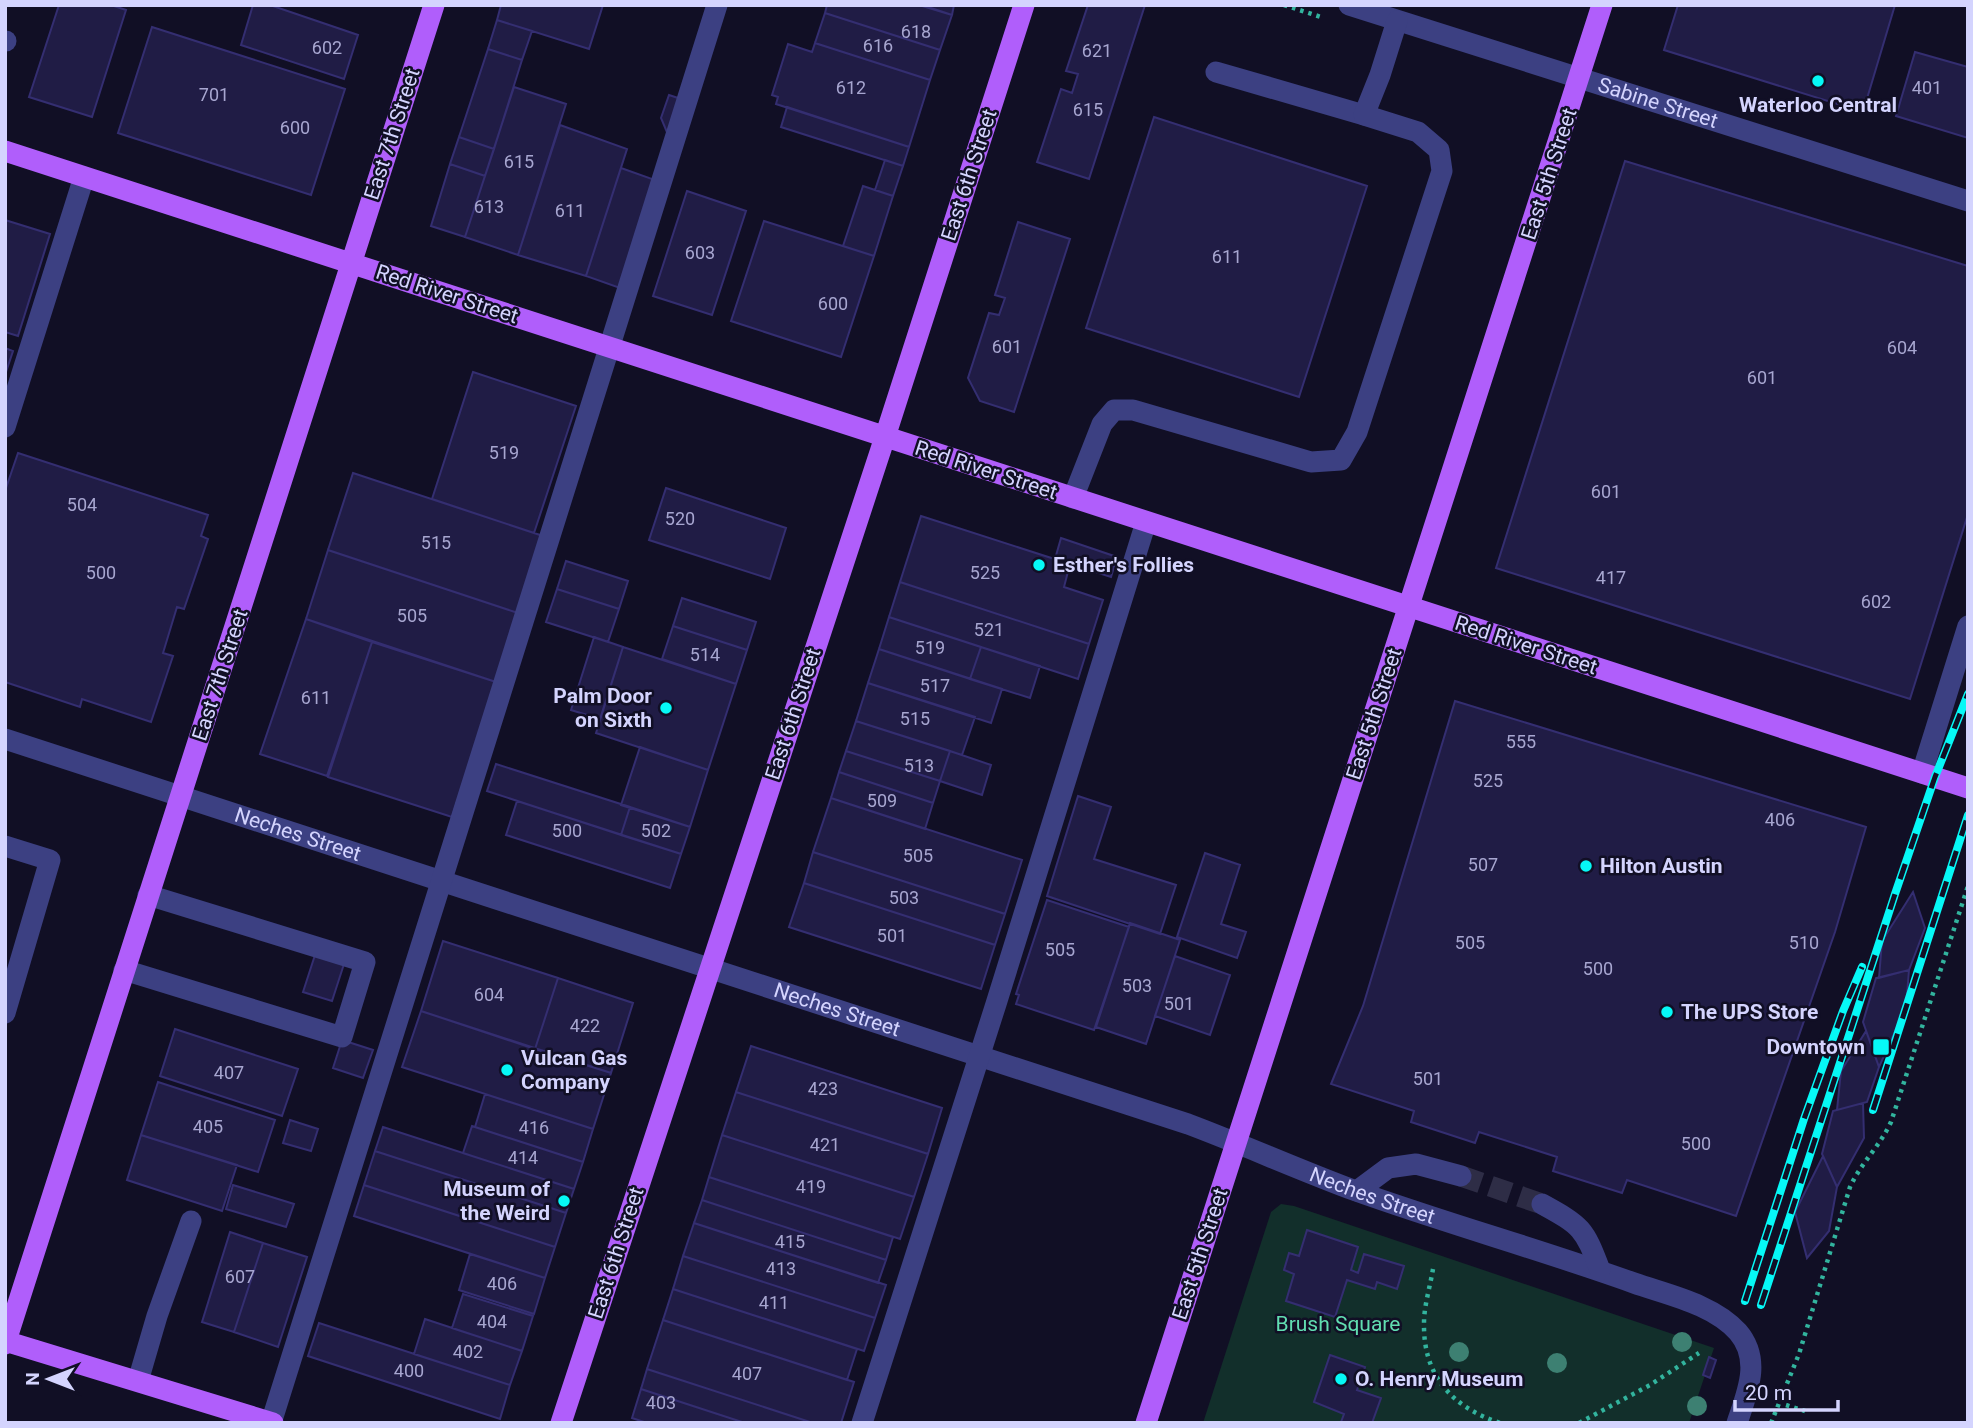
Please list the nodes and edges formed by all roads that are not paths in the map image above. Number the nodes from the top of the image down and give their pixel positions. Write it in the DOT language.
graph roads {
  1 [pos="434,5"];
  2 [pos="717,5"];
  3 [pos="1024,5"];
  4 [pos="1349,5"];
  5 [pos="1602,5"];
  6 [pos="1397,20"];
  7 [pos="1216,72"];
  8 [pos="1579,79"];
  9 [pos="1364,115"];
  10 [pos="5,151"];
  11 [pos="84,177"];
  12 [pos="1968,201"];
  13 [pos="351,263"];
  14 [pos="610,348"];
  15 [pos="5,427"];
  16 [pos="885,437"];
  17 [pos="1073,498"];
  18 [pos="1146,522"];
  19 [pos="1409,607"];
  20 [pos="1968,626"];
  21 [pos="5,739"];
  22 [pos="1922,773"];
  23 [pos="1968,788"];
  24 [pos="180,796"];
  25 [pos="5,846"];
  26 [pos="442,881"];
  27 [pos="148,895"];
  28 [pos="709,968"];
  29 [pos="124,970"];
  30 [pos="5,1013"];
  31 [pos="980,1056"];
  32 [pos="1237,1143"];
  33 [pos="1461,1176"];
  34 [pos="1357,1191"];
  35 [pos="1542,1204"];
  36 [pos="191,1221"];
  37 [pos="1600,1270"];
  38 [pos="6,1342"];
  39 [pos="138,1381"];
  40 [pos="271,1423"];
  41 [pos="561,1423"];
  42 [pos="862,1423"];
  43 [pos="1146,1423"];
  44 [pos="1737,1423"];
  1 -- 13 [label="main road, East 7th Street"];
  2 -- 14 [label="street"];
  3 -- 16 [label="main road, East 6th Street"];
  4 -- 6 [label="street, Sabine Street"];
  5 -- 8 [label="main road, East 5th Street"];
  6 -- 8 [label="street, Sabine Street"];
  6 -- 9 [label="street"];
  7 -- 9 [label="street"];
  8 -- 12 [label="street, Sabine Street"];
  8 -- 19 [label="main road, East 5th Street"];
  9 -- 17 [label="street"];
  10 -- 11 [label="main road, Red River Street"];
  11 -- 13 [label="main road, Red River Street"];
  11 -- 15 [label="street"];
  13 -- 14 [label="main road, Red River Street"];
  13 -- 24 [label="main road, East 7th Street"];
  14 -- 16 [label="main road, Red River Street"];
  14 -- 26 [label="street"];
  16 -- 17 [label="main road, Red River Street"];
  16 -- 28 [label="main road, East 6th Street"];
  17 -- 18 [label="main road, Red River Street"];
  18 -- 19 [label="main road, Red River Street"];
  18 -- 31 [label="street"];
  19 -- 22 [label="main road, Red River Street"];
  19 -- 32 [label="main road, East 5th Street"];
  20 -- 22 [label="street"];
  21 -- 24 [label="street, Neches Street"];
  22 -- 23 [label="main road, Red River Street"];
  24 -- 26 [label="street, Neches Street"];
  24 -- 27 [label="main road, East 7th Street"];
  25 -- 30 [label="street"];
  26 -- 28 [label="street, Neches Street"];
  26 -- 40 [label="street"];
  27 -- 29 [label="main road, East 7th Street"];
  27 -- 29 [label="street"];
  28 -- 31 [label="street, Neches Street"];
  28 -- 41 [label="main road, East 6th Street"];
  29 -- 38 [label="main road, East 7th Street"];
  31 -- 32 [label="street, Neches Street"];
  31 -- 42 [label="street"];
  32 -- 34 [label="street, Neches Street"];
  32 -- 43 [label="main road, East 5th Street"];
  33 -- 34 [label="street"];
  34 -- 37 [label="street, Neches Street"];
  35 -- 37 [label="street"];
  36 -- 39 [label="street"];
  37 -- 44 [label="street, Neches Street"];
  38 -- 39 [label="main road"];
  39 -- 40 [label="main road"];
}
